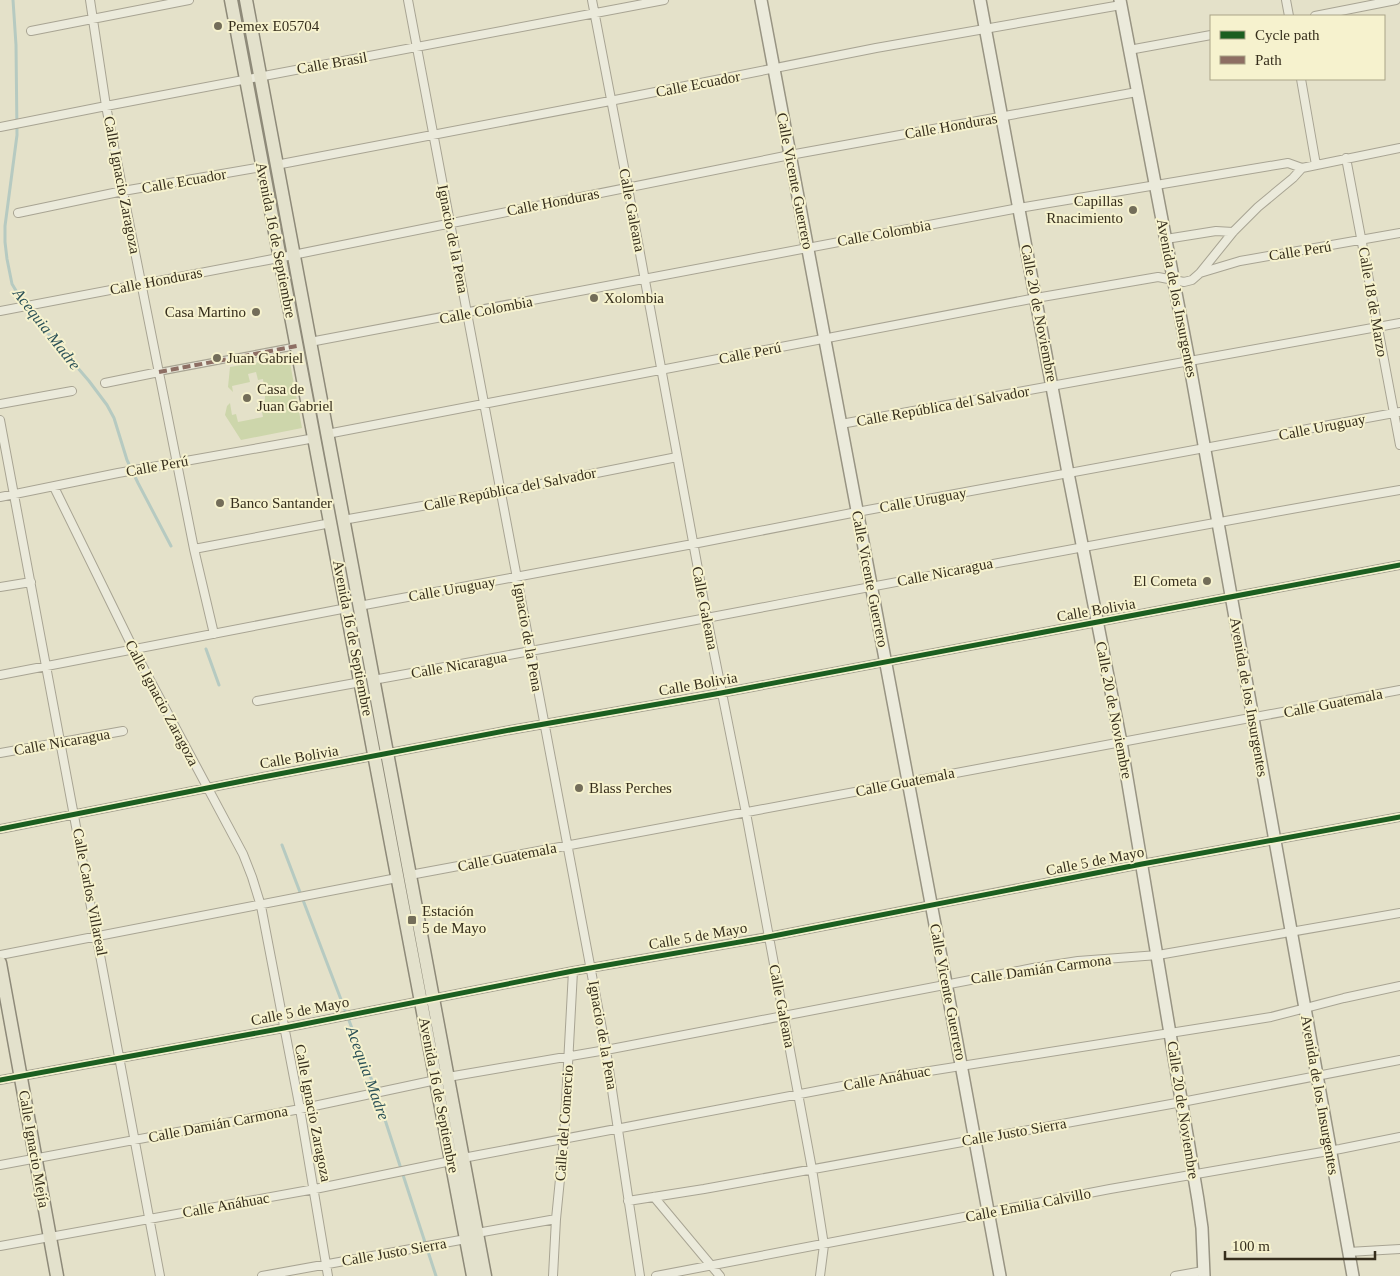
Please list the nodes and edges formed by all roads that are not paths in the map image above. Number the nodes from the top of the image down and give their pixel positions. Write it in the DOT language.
graph roads {
  1 [pos="90,0"];
  2 [pos="189,0"];
  3 [pos="231,0"];
  4 [pos="246,0"];
  5 [pos="408,0"];
  6 [pos="592,0"];
  7 [pos="664,0"];
  8 [pos="761,0"];
  9 [pos="980,0"];
  10 [pos="1286,0"];
  11 [pos="1396,0"];
  12 [pos="1120,3"];
  13 [pos="594,13"];
  14 [pos="1289,15"];
  15 [pos="1320,15"];
  16 [pos="94,20"];
  17 [pos="986,28"];
  18 [pos="31,31"];
  19 [pos="1210,36"];
  20 [pos="417,48"];
  21 [pos="1129,50"];
  22 [pos="774,68"];
  23 [pos="260,76"];
  24 [pos="245,79"];
  25 [pos="1301,80"];
  26 [pos="1137,92"];
  27 [pos="610,101"];
  28 [pos="106,106"];
  29 [pos="1003,117"];
  30 [pos="2,127"];
  31 [pos="433,135"];
  32 [pos="1400,148"];
  33 [pos="790,155"];
  34 [pos="1346,158"];
  35 [pos="276,165"];
  36 [pos="1316,165"];
  37 [pos="262,167"];
  38 [pos="1302,168"];
  39 [pos="1155,184"];
  40 [pos="628,188"];
  41 [pos="123,191"];
  42 [pos="1019,208"];
  43 [pos="18,213"];
  44 [pos="450,223"];
  45 [pos="1233,232"];
  46 [pos="1400,233"];
  47 [pos="1166,239"];
  48 [pos="1362,240"];
  49 [pos="807,247"];
  50 [pos="294,255"];
  51 [pos="280,258"];
  52 [pos="1200,273"];
  53 [pos="644,280"];
  54 [pos="1173,280"];
  55 [pos="141,283"];
  56 [pos="1036,298"];
  57 [pos="0,311"];
  58 [pos="467,314"];
  59 [pos="1400,322"];
  60 [pos="1377,327"];
  61 [pos="824,339"];
  62 [pos="310,342"];
  63 [pos="297,346"];
  64 [pos="1189,361"];
  65 [pos="661,371"];
  66 [pos="159,372"];
  67 [pos="105,383"];
  68 [pos="1053,387"];
  69 [pos="72,391"];
  70 [pos="0,404"];
  71 [pos="484,404"];
  72 [pos="1397,413"];
  73 [pos="0,420"];
  74 [pos="841,424"];
  75 [pos="321,436"];
  76 [pos="1400,445"];
  77 [pos="1204,449"];
  78 [pos="676,457"];
  79 [pos="176,462"];
  80 [pos="1068,473"];
  81 [pos="54,487"];
  82 [pos="1400,490"];
  83 [pos="501,492"];
  84 [pos="14,494"];
  85 [pos="0,497"];
  86 [pos="857,512"];
  87 [pos="337,521"];
  88 [pos="1218,521"];
  89 [pos="693,544"];
  90 [pos="1083,547"];
  91 [pos="194,549"];
  92 [pos="1400,565"];
  93 [pos="517,577"];
  94 [pos="31,582"];
  95 [pos="872,586"];
  96 [pos="0,588"];
  97 [pos="1230,597"];
  98 [pos="353,607"];
  99 [pos="707,618"];
  100 [pos="1098,622"];
  101 [pos="214,634"];
  102 [pos="134,650"];
  103 [pos="530,652"];
  104 [pos="886,661"];
  105 [pos="47,668"];
  106 [pos="0,676"];
  107 [pos="367,681"];
  108 [pos="1400,690"];
  109 [pos="721,692"];
  110 [pos="257,701"];
  111 [pos="1253,718"];
  112 [pos="544,723"];
  113 [pos="123,731"];
  114 [pos="61,742"];
  115 [pos="1121,742"];
  116 [pos="0,753"];
  117 [pos="381,754"];
  118 [pos="908,781"];
  119 [pos="207,788"];
  120 [pos="746,813"];
  121 [pos="75,815"];
  122 [pos="1400,817"];
  123 [pos="0,829"];
  124 [pos="1275,840"];
  125 [pos="568,846"];
  126 [pos="1142,864"];
  127 [pos="404,877"];
  128 [pos="931,904"];
  129 [pos="261,906"];
  130 [pos="1400,913"];
  131 [pos="1292,932"];
  132 [pos="98,936"];
  133 [pos="768,937"];
  134 [pos="0,955"];
  135 [pos="1158,955"];
  136 [pos="0,963"];
  137 [pos="591,968"];
  138 [pos="574,971"];
  139 [pos="946,983"];
  140 [pos="1400,986"];
  141 [pos="427,999"];
  142 [pos="1304,1008"];
  143 [pos="784,1014"];
  144 [pos="284,1028"];
  145 [pos="1170,1032"];
  146 [pos="606,1050"];
  147 [pos="568,1056"];
  148 [pos="120,1058"];
  149 [pos="1400,1060"];
  150 [pos="962,1066"];
  151 [pos="20,1076"];
  152 [pos="1317,1076"];
  153 [pos="442,1079"];
  154 [pos="0,1080"];
  155 [pos="798,1094"];
  156 [pos="1182,1102"];
  157 [pos="300,1109"];
  158 [pos="617,1127"];
  159 [pos="1400,1137"];
  160 [pos="564,1139"];
  161 [pos="975,1139"];
  162 [pos="135,1140"];
  163 [pos="1330,1151"];
  164 [pos="35,1159"];
  165 [pos="457,1160"];
  166 [pos="0,1165"];
  167 [pos="812,1169"];
  168 [pos="1194,1176"];
  169 [pos="315,1189"];
  170 [pos="654,1197"];
  171 [pos="628,1201"];
  172 [pos="988,1213"];
  173 [pos="149,1218"];
  174 [pos="556,1219"];
  175 [pos="472,1236"];
  176 [pos="50,1238"];
  177 [pos="824,1245"];
  178 [pos="0,1246"];
  179 [pos="1400,1250"];
  180 [pos="1348,1252"];
  181 [pos="326,1264"];
  182 [pos="711,1266"];
  183 [pos="1203,1273"];
  184 [pos="57,1276"];
  185 [pos="160,1276"];
  186 [pos="262,1276"];
  187 [pos="328,1276"];
  188 [pos="473,1276"];
  189 [pos="484,1276"];
  190 [pos="553,1276"];
  191 [pos="640,1276"];
  192 [pos="656,1276"];
  193 [pos="720,1276"];
  194 [pos="820,1276"];
  195 [pos="1000,1276"];
  196 [pos="1175,1276"];
  197 [pos="1353,1276"];
  1 -- 16 [label="street, Calle Ignacio Zaragoza"];
  2 -- 16 [label="street"];
  3 -- 24 [label="main road, Avenida 16 de Septiembre"];
  4 -- 23 [label="main road, Avenida 16 de Septiembre"];
  5 -- 20 [label="street, Ignacio de la Pena"];
  6 -- 13 [label="street, Calle Galeana"];
  7 -- 13 [label="street, Calle Brasil"];
  8 -- 22 [label="main road, Calle Vicente Guerrero"];
  9 -- 17 [label="main road, Calle 20 de Noviembre"];
  10 -- 14 [label="street"];
  11 -- 15 [label="street"];
  12 -- 17 [label="street, Calle Ecuador"];
  12 -- 21 [label="main road, Avenida de los Insurgentes"];
  13 -- 20 [label="street, Calle Brasil"];
  13 -- 27 [label="street, Calle Galeana"];
  16 -- 18 [label="street"];
  16 -- 28 [label="street, Calle Ignacio Zaragoza"];
  17 -- 22 [label="street, Calle Ecuador"];
  17 -- 29 [label="main road, Calle 20 de Noviembre"];
  19 -- 21 [label="street"];
  20 -- 23 [label="street, Calle Brasil"];
  20 -- 31 [label="street, Ignacio de la Pena"];
  21 -- 26 [label="main road, Avenida de los Insurgentes"];
  22 -- 27 [label="street, Calle Ecuador"];
  22 -- 33 [label="main road, Calle Vicente Guerrero"];
  23 -- 24 [label="street, Calle Brasil"];
  23 -- 35 [label="main road, Avenida 16 de Septiembre"];
  24 -- 28 [label="street, Calle Brasil"];
  24 -- 37 [label="main road, Avenida 16 de Septiembre"];
  25 -- 36 [label="street"];
  26 -- 29 [label="street, Calle Honduras"];
  26 -- 39 [label="main road, Avenida de los Insurgentes"];
  27 -- 31 [label="street, Calle Ecuador"];
  27 -- 40 [label="street, Calle Galeana"];
  28 -- 30 [label="street, Calle Brasil"];
  28 -- 41 [label="street, Calle Ignacio Zaragoza"];
  29 -- 33 [label="street, Calle Honduras"];
  29 -- 42 [label="main road, Calle 20 de Noviembre"];
  31 -- 35 [label="street, Calle Ecuador"];
  31 -- 44 [label="street, Ignacio de la Pena"];
  32 -- 34 [label="street, Calle Colombia"];
  33 -- 40 [label="street, Calle Honduras"];
  33 -- 49 [label="main road, Calle Vicente Guerrero"];
  34 -- 36 [label="street, Calle Colombia"];
  34 -- 48 [label="street, Calle 18 de Marzo"];
  35 -- 50 [label="main road, Avenida 16 de Septiembre"];
  36 -- 38 [label="street, Calle Colombia"];
  37 -- 41 [label="street, Calle Ecuador"];
  37 -- 51 [label="main road, Avenida 16 de Septiembre"];
  38 -- 39 [label="street, Calle Colombia"];
  38 -- 45 [label="street"];
  39 -- 42 [label="street, Calle Colombia"];
  39 -- 47 [label="main road, Avenida de los Insurgentes"];
  40 -- 44 [label="street, Calle Honduras"];
  40 -- 53 [label="street, Calle Galeana"];
  41 -- 43 [label="street, Calle Ecuador"];
  41 -- 55 [label="street, Calle Ignacio Zaragoza"];
  42 -- 49 [label="street, Calle Colombia"];
  42 -- 56 [label="main road, Calle 20 de Noviembre"];
  44 -- 50 [label="street, Calle Honduras"];
  44 -- 58 [label="street, Ignacio de la Pena"];
  45 -- 47 [label="street"];
  45 -- 52 [label="street"];
  46 -- 48 [label="street, Calle Perú"];
  47 -- 54 [label="main road, Avenida de los Insurgentes"];
  48 -- 52 [label="street, Calle Perú"];
  48 -- 60 [label="street, Calle 18 de Marzo"];
  49 -- 53 [label="street, Calle Colombia"];
  49 -- 61 [label="main road, Calle Vicente Guerrero"];
  50 -- 51 [label="street, Calle Honduras"];
  50 -- 62 [label="main road, Avenida 16 de Septiembre"];
  51 -- 55 [label="street, Calle Honduras"];
  51 -- 63 [label="main road, Avenida 16 de Septiembre"];
  52 -- 54 [label="street, Calle Perú"];
  53 -- 58 [label="street, Calle Colombia"];
  53 -- 65 [label="street, Calle Galeana"];
  54 -- 56 [label="street, Calle Perú"];
  54 -- 64 [label="main road, Avenida de los Insurgentes"];
  55 -- 57 [label="street, Calle Honduras"];
  55 -- 66 [label="street, Calle Ignacio Zaragoza"];
  56 -- 61 [label="street, Calle Perú"];
  56 -- 68 [label="main road, Calle 20 de Noviembre"];
  58 -- 62 [label="street, Calle Colombia"];
  58 -- 71 [label="street, Ignacio de la Pena"];
  59 -- 60 [label="street, Calle República del Salvador"];
  60 -- 64 [label="street, Calle República del Salvador"];
  60 -- 72 [label="street, Calle 18 de Marzo"];
  61 -- 65 [label="street, Calle Perú"];
  61 -- 74 [label="main road, Calle Vicente Guerrero"];
  62 -- 75 [label="main road, Avenida 16 de Septiembre"];
  63 -- 66 [label="street"];
  63 -- 75 [label="main road, Avenida 16 de Septiembre"];
  64 -- 68 [label="street, Calle República del Salvador"];
  64 -- 77 [label="main road, Avenida de los Insurgentes"];
  65 -- 71 [label="street, Calle Perú"];
  65 -- 78 [label="street, Calle Galeana"];
  66 -- 67 [label="street"];
  66 -- 79 [label="street, Calle Ignacio Zaragoza"];
  68 -- 74 [label="street, Calle República del Salvador"];
  68 -- 80 [label="main road, Calle 20 de Noviembre"];
  69 -- 70 [label="street"];
  71 -- 75 [label="street, Calle Perú"];
  71 -- 83 [label="street, Ignacio de la Pena"];
  72 -- 76 [label="street, Calle 18 de Marzo"];
  72 -- 77 [label="street, Calle Uruguay"];
  73 -- 84 [label="street, Calle Carlos Villareal"];
  74 -- 86 [label="main road, Calle Vicente Guerrero"];
  75 -- 79 [label="street, Calle Perú"];
  75 -- 87 [label="main road, Avenida 16 de Septiembre"];
  77 -- 80 [label="street, Calle Uruguay"];
  77 -- 88 [label="main road, Avenida de los Insurgentes"];
  78 -- 83 [label="street, Calle República del Salvador"];
  78 -- 89 [label="street, Calle Galeana"];
  79 -- 81 [label="street, Calle Perú"];
  79 -- 91 [label="street, Calle Ignacio Zaragoza"];
  80 -- 86 [label="street, Calle Uruguay"];
  80 -- 90 [label="main road, Calle 20 de Noviembre"];
  81 -- 84 [label="street, Calle Perú"];
  81 -- 102 [label="street, Calle Ignacio Zaragoza"];
  82 -- 88 [label="street, Calle Nicaragua"];
  83 -- 87 [label="street, Calle República del Salvador"];
  83 -- 93 [label="street, Ignacio de la Pena"];
  84 -- 85 [label="street, Calle Perú"];
  84 -- 94 [label="street, Calle Carlos Villareal"];
  86 -- 89 [label="street, Calle Uruguay"];
  86 -- 95 [label="main road, Calle Vicente Guerrero"];
  87 -- 91 [label="street, Calle República del Salvador"];
  87 -- 98 [label="main road, Avenida 16 de Septiembre"];
  88 -- 90 [label="street, Calle Nicaragua"];
  88 -- 97 [label="main road, Avenida de los Insurgentes"];
  89 -- 93 [label="street, Calle Uruguay"];
  89 -- 99 [label="street, Calle Galeana"];
  90 -- 95 [label="street, Calle Nicaragua"];
  90 -- 100 [label="main road, Calle 20 de Noviembre"];
  91 -- 101 [label="street, Calle Ignacio Zaragoza"];
  92 -- 97 [label="street, Calle Bolivia"];
  93 -- 98 [label="street, Calle Uruguay"];
  93 -- 103 [label="street, Ignacio de la Pena"];
  94 -- 96 [label="street"];
  94 -- 105 [label="street, Calle Carlos Villareal"];
  95 -- 99 [label="street, Calle Nicaragua"];
  95 -- 104 [label="main road, Calle Vicente Guerrero"];
  97 -- 100 [label="street, Calle Bolivia"];
  97 -- 111 [label="main road, Avenida de los Insurgentes"];
  98 -- 101 [label="street, Calle Uruguay"];
  98 -- 107 [label="main road, Avenida 16 de Septiembre"];
  99 -- 103 [label="street, Calle Nicaragua"];
  99 -- 109 [label="street, Calle Galeana"];
  100 -- 104 [label="street, Calle Bolivia"];
  100 -- 115 [label="main road, Calle 20 de Noviembre"];
  101 -- 102 [label="street, Calle Uruguay"];
  102 -- 105 [label="street, Calle Uruguay"];
  102 -- 119 [label="street, Calle Ignacio Zaragoza"];
  103 -- 107 [label="street, Calle Nicaragua"];
  103 -- 112 [label="street, Ignacio de la Pena"];
  104 -- 109 [label="street, Calle Bolivia"];
  104 -- 118 [label="main road, Calle Vicente Guerrero"];
  105 -- 106 [label="street, Calle Uruguay"];
  105 -- 114 [label="street, Calle Carlos Villareal"];
  107 -- 110 [label="street, Calle Nicaragua"];
  107 -- 117 [label="main road, Avenida 16 de Septiembre"];
  108 -- 111 [label="street, Calle Guatemala"];
  109 -- 112 [label="street, Calle Bolivia"];
  109 -- 120 [label="street, Calle Galeana"];
  111 -- 115 [label="street, Calle Guatemala"];
  111 -- 124 [label="main road, Avenida de los Insurgentes"];
  112 -- 117 [label="street, Calle Bolivia"];
  112 -- 125 [label="street, Ignacio de la Pena"];
  113 -- 114 [label="street, Calle Nicaragua"];
  114 -- 116 [label="street, Calle Nicaragua"];
  114 -- 121 [label="street, Calle Carlos Villareal"];
  115 -- 118 [label="street, Calle Guatemala"];
  115 -- 126 [label="main road, Calle 20 de Noviembre"];
  117 -- 119 [label="street, Calle Bolivia"];
  117 -- 127 [label="main road, Avenida 16 de Septiembre"];
  118 -- 120 [label="street, Calle Guatemala"];
  118 -- 128 [label="main road, Calle Vicente Guerrero"];
  119 -- 121 [label="street, Calle Bolivia"];
  119 -- 129 [label="street, Calle Ignacio Zaragoza"];
  120 -- 125 [label="street, Calle Guatemala"];
  120 -- 133 [label="street, Calle Galeana"];
  121 -- 123 [label="street, Calle Bolivia"];
  121 -- 132 [label="street, Calle Carlos Villareal"];
  122 -- 124 [label="street, Calle 5 de Mayo"];
  124 -- 126 [label="street, Calle 5 de Mayo"];
  124 -- 131 [label="main road, Avenida de los Insurgentes"];
  125 -- 127 [label="street, Calle Guatemala"];
  125 -- 137 [label="street, Ignacio de la Pena"];
  126 -- 128 [label="street, Calle 5 de Mayo"];
  126 -- 135 [label="main road, Calle 20 de Noviembre"];
  127 -- 129 [label="street, Calle Guatemala"];
  127 -- 141 [label="main road, Avenida 16 de Septiembre"];
  128 -- 133 [label="street, Calle 5 de Mayo"];
  128 -- 139 [label="main road, Calle Vicente Guerrero"];
  129 -- 132 [label="street, Calle Guatemala"];
  129 -- 144 [label="street, Calle Ignacio Zaragoza"];
  130 -- 131 [label="street, Calle Damián Carmona"];
  131 -- 135 [label="street, Calle Damián Carmona"];
  131 -- 142 [label="main road, Avenida de los Insurgentes"];
  132 -- 134 [label="street, Calle Guatemala"];
  132 -- 148 [label="street, Calle Carlos Villareal"];
  133 -- 137 [label="street, Calle 5 de Mayo"];
  133 -- 143 [label="street, Calle Galeana"];
  135 -- 139 [label="street, Calle Damián Carmona"];
  135 -- 145 [label="main road, Calle 20 de Noviembre"];
  136 -- 151 [label="main road, Calle Ignacio Mejía"];
  137 -- 138 [label="street, Calle 5 de Mayo"];
  137 -- 146 [label="street, Ignacio de la Pena"];
  138 -- 141 [label="street, Calle 5 de Mayo"];
  138 -- 147 [label="street, Calle del Comercio"];
  139 -- 143 [label="street, Calle Damián Carmona"];
  139 -- 150 [label="main road, Calle Vicente Guerrero"];
  140 -- 142 [label="street, Calle Anáhuac"];
  141 -- 144 [label="street, Calle 5 de Mayo"];
  141 -- 153 [label="main road, Avenida 16 de Septiembre"];
  142 -- 145 [label="street, Calle Anáhuac"];
  142 -- 152 [label="main road, Avenida de los Insurgentes"];
  143 -- 146 [label="street, Calle Damián Carmona"];
  143 -- 155 [label="street, Calle Galeana"];
  144 -- 148 [label="street, Calle 5 de Mayo"];
  144 -- 157 [label="street, Calle Ignacio Zaragoza"];
  145 -- 150 [label="street, Calle Anáhuac"];
  145 -- 156 [label="main road, Calle 20 de Noviembre"];
  146 -- 147 [label="street, Calle Damián Carmona"];
  146 -- 158 [label="street, Ignacio de la Pena"];
  147 -- 153 [label="street, Calle Damián Carmona"];
  147 -- 160 [label="street, Calle del Comercio"];
  148 -- 151 [label="street, Calle 5 de Mayo"];
  148 -- 162 [label="street, Calle Carlos Villareal"];
  149 -- 152 [label="street, Calle Justo Sierra"];
  150 -- 155 [label="street, Calle Anáhuac"];
  150 -- 161 [label="main road, Calle Vicente Guerrero"];
  151 -- 154 [label="street, Calle 5 de Mayo"];
  151 -- 164 [label="main road, Calle Ignacio Mejía"];
  152 -- 156 [label="street, Calle Justo Sierra"];
  152 -- 163 [label="main road, Avenida de los Insurgentes"];
  153 -- 157 [label="street, Calle Damián Carmona"];
  153 -- 165 [label="main road, Avenida 16 de Septiembre"];
  155 -- 158 [label="street, Calle Anáhuac"];
  155 -- 167 [label="street, Calle Galeana"];
  156 -- 161 [label="street, Calle Justo Sierra"];
  156 -- 168 [label="main road, Calle 20 de Noviembre"];
  157 -- 162 [label="street, Calle Damián Carmona"];
  157 -- 169 [label="street, Calle Ignacio Zaragoza"];
  158 -- 160 [label="street, Calle Anáhuac"];
  158 -- 171 [label="street, Ignacio de la Pena"];
  159 -- 163 [label="street, Calle Emilia Calvillo"];
  160 -- 165 [label="street, Calle Anáhuac"];
  160 -- 174 [label="street, Calle del Comercio"];
  161 -- 167 [label="street, Calle Justo Sierra"];
  161 -- 172 [label="main road, Calle Vicente Guerrero"];
  162 -- 164 [label="street, Calle Damián Carmona"];
  162 -- 173 [label="street, Calle Carlos Villareal"];
  163 -- 168 [label="street, Calle Emilia Calvillo"];
  163 -- 180 [label="main road, Avenida de los Insurgentes"];
  164 -- 166 [label="street, Calle Damián Carmona"];
  164 -- 176 [label="main road, Calle Ignacio Mejía"];
  165 -- 169 [label="street, Calle Anáhuac"];
  165 -- 175 [label="main road, Avenida 16 de Septiembre"];
  167 -- 170 [label="street, Calle Justo Sierra"];
  167 -- 177 [label="street, Calle Galeana"];
  168 -- 172 [label="street, Calle Emilia Calvillo"];
  168 -- 183 [label="main road, Calle 20 de Noviembre"];
  169 -- 173 [label="street, Calle Anáhuac"];
  169 -- 181 [label="street, Calle Ignacio Zaragoza"];
  170 -- 171 [label="street, Calle Justo Sierra"];
  170 -- 182 [label="street"];
  171 -- 191 [label="street, Ignacio de la Pena"];
  172 -- 177 [label="street, Calle Emilia Calvillo"];
  172 -- 195 [label="main road, Calle Vicente Guerrero"];
  173 -- 176 [label="street, Calle Anáhuac"];
  173 -- 185 [label="street, Calle Carlos Villareal"];
  174 -- 175 [label="street, Calle Justo Sierra"];
  174 -- 190 [label="street, Calle del Comercio"];
  175 -- 181 [label="street, Calle Justo Sierra"];
  175 -- 188 [label="main road, Avenida 16 de Septiembre"];
  175 -- 189 [label="main road, Avenida 16 de Septiembre"];
  176 -- 178 [label="street, Calle Anáhuac"];
  176 -- 184 [label="main road, Calle Ignacio Mejía"];
  177 -- 182 [label="street, Calle Emilia Calvillo"];
  177 -- 194 [label="street, Calle Galeana"];
  179 -- 180 [label="street"];
  180 -- 197 [label="main road, Avenida de los Insurgentes"];
  181 -- 186 [label="street, Calle Justo Sierra"];
  181 -- 187 [label="street, Calle Ignacio Zaragoza"];
  182 -- 192 [label="street, Calle Emilia Calvillo"];
  182 -- 193 [label="street"];
  183 -- 196 [label="street"];
}
